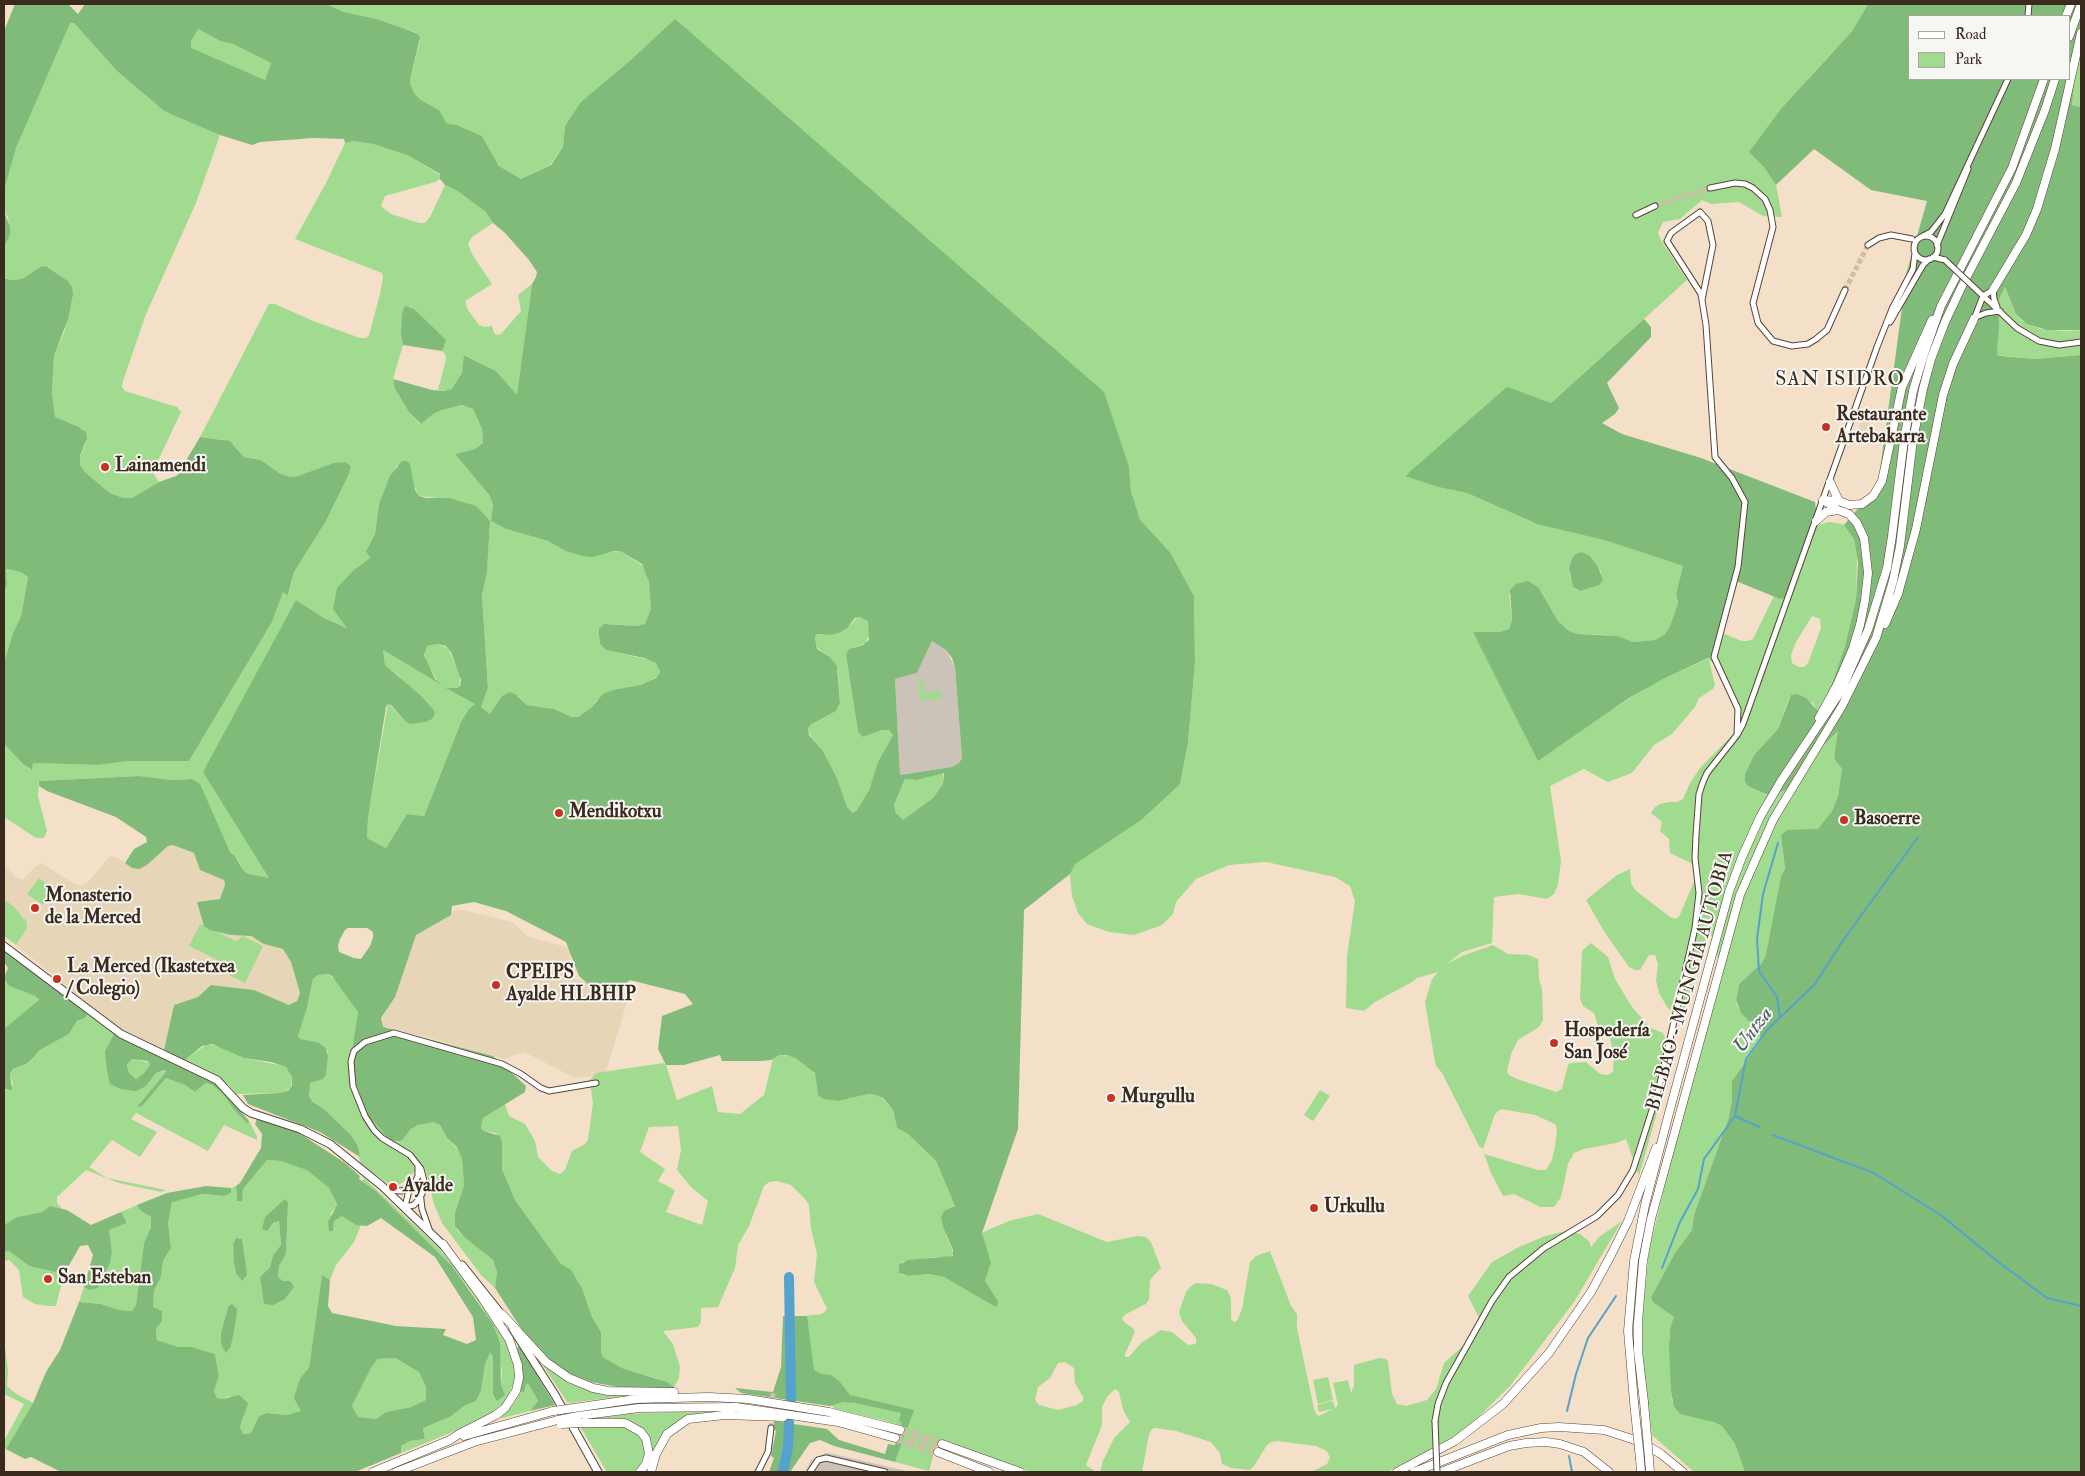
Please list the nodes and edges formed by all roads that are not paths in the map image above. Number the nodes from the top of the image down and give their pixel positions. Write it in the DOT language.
graph roads {
  1 [pos="2081,4"];
  2 [pos="2081,33"];
  3 [pos="2070,34"];
  4 [pos="2008,80"];
  5 [pos="2044,80"];
  6 [pos="2055,80"];
  7 [pos="1971,159"];
  8 [pos="1710,188"];
  9 [pos="1655,206"];
  10 [pos="1636,215"];
  11 [pos="1923,236"];
  12 [pos="1912,239"];
  13 [pos="1868,245"];
  14 [pos="1937,246"];
  15 [pos="1915,253"];
  16 [pos="1931,258"];
  17 [pos="1945,260"];
  18 [pos="1845,290"];
  19 [pos="1994,290"];
  20 [pos="1982,295"];
  21 [pos="1702,300"];
  22 [pos="1941,306"];
  23 [pos="2000,311"];
  24 [pos="1974,319"];
  25 [pos="1884,331"];
  26 [pos="2081,342"];
  27 [pos="1830,482"];
  28 [pos="1823,500"];
  29 [pos="1839,501"];
  30 [pos="1838,510"];
  31 [pos="1816,521"];
  32 [pos="1876,638"];
  33 [pos="1737,735"];
  34 [pos="1801,751"];
  35 [pos="4,946"];
  36 [pos="596,1083"];
  37 [pos="1669,1113"];
  38 [pos="418,1165"];
  39 [pos="411,1189"];
  40 [pos="386,1190"];
  41 [pos="421,1196"];
  42 [pos="405,1207"];
  43 [pos="431,1232"];
  44 [pos="443,1244"];
  45 [pos="502,1314"];
  46 [pos="748,1399"];
  47 [pos="580,1420"];
  48 [pos="838,1422"];
  49 [pos="771,1428"];
  50 [pos="900,1430"];
  51 [pos="895,1438"];
  52 [pos="450,1440"];
  53 [pos="942,1444"];
  54 [pos="938,1452"];
  55 [pos="404,1470"];
  56 [pos="1423,1470"];
  57 [pos="599,1471"];
  58 [pos="373,1472"];
  59 [pos="396,1472"];
  60 [pos="640,1472"];
  61 [pos="651,1472"];
  62 [pos="758,1472"];
  63 [pos="810,1472"];
  64 [pos="885,1472"];
  65 [pos="989,1472"];
  66 [pos="1020,1472"];
  67 [pos="1397,1472"];
  68 [pos="1414,1472"];
  69 [pos="1439,1472"];
  70 [pos="1609,1472"];
  71 [pos="1641,1472"];
  72 [pos="1650,1472"];
  73 [pos="1683,1472"];
  1 -- 3 [label="highway"];
  2 -- 19 [label="highway"];
  4 -- 7 [label="street"];
  5 -- 22 [label="highway, BILBAO - MUNGIA AUTOBIA"];
  6 -- 32 [label="highway, BILBAO - MUNGIA AUTOBIA"];
  7 -- 11 [label="street"];
  7 -- 14 [label="street"];
  8 -- 18 [label="street"];
  9 -- 10 [label="street"];
  11 -- 14 [label="street"];
  11 -- 15 [label="street"];
  12 -- 13 [label="street"];
  14 -- 16 [label="street"];
  14 -- 17 [label="street"];
  15 -- 16 [label="street"];
  15 -- 25 [label="street"];
  16 -- 17 [label="street"];
  16 -- 25 [label="street"];
  17 -- 20 [label="street, bridge"];
  19 -- 20 [label="street"];
  19 -- 23 [label="street"];
  20 -- 23 [label="street"];
  20 -- 24 [label="street"];
  21 -- 21 [label="street"];
  21 -- 33 [label="street"];
  22 -- 29 [label="highway"];
  22 -- 34 [label="highway, BILBAO - MUNGIA AUTOBIA"];
  23 -- 24 [label="street"];
  23 -- 26 [label="street"];
  24 -- 32 [label="highway"];
  25 -- 27 [label="street"];
  27 -- 28 [label="street"];
  27 -- 29 [label="highway"];
  28 -- 29 [label="highway"];
  28 -- 30 [label="highway"];
  28 -- 31 [label="street"];
  30 -- 31 [label="highway"];
  30 -- 34 [label="highway"];
  31 -- 33 [label="street"];
  32 -- 72 [label="highway, BILBAO - MUNGIA AUTOBIA, bridge"];
  33 -- 69 [label="street, bridge"];
  34 -- 37 [label="highway, BILBAO - MUNGIA AUTOBIA"];
  35 -- 40 [label="main road"];
  36 -- 38 [label="street"];
  37 -- 67 [label="highway"];
  37 -- 71 [label="highway, BILBAO - MUNGIA AUTOBIA, bridge"];
  38 -- 39 [label="street"];
  38 -- 41 [label="street"];
  39 -- 40 [label="street"];
  39 -- 41 [label="street"];
  39 -- 42 [label="street"];
  40 -- 42 [label="main road"];
  41 -- 42 [label="street"];
  41 -- 43 [label="street"];
  42 -- 43 [label="main road"];
  43 -- 44 [label="main road"];
  44 -- 45 [label="main road"];
  44 -- 52 [label="highway"];
  45 -- 46 [label="highway"];
  45 -- 57 [label="main road"];
  46 -- 50 [label="highway"];
  46 -- 52 [label="highway, bridge"];
  47 -- 48 [label="highway"];
  47 -- 55 [label="highway, bridge"];
  47 -- 60 [label="highway"];
  48 -- 51 [label="highway"];
  48 -- 61 [label="highway"];
  49 -- 62 [label="street"];
  52 -- 58 [label="highway"];
  53 -- 66 [label="highway"];
  54 -- 65 [label="highway"];
  55 -- 59 [label="highway"];
  56 -- 68 [label="highway"];
  56 -- 73 [label="highway"];
  63 -- 64 [label="street"];
  69 -- 70 [label="highway"];
}
